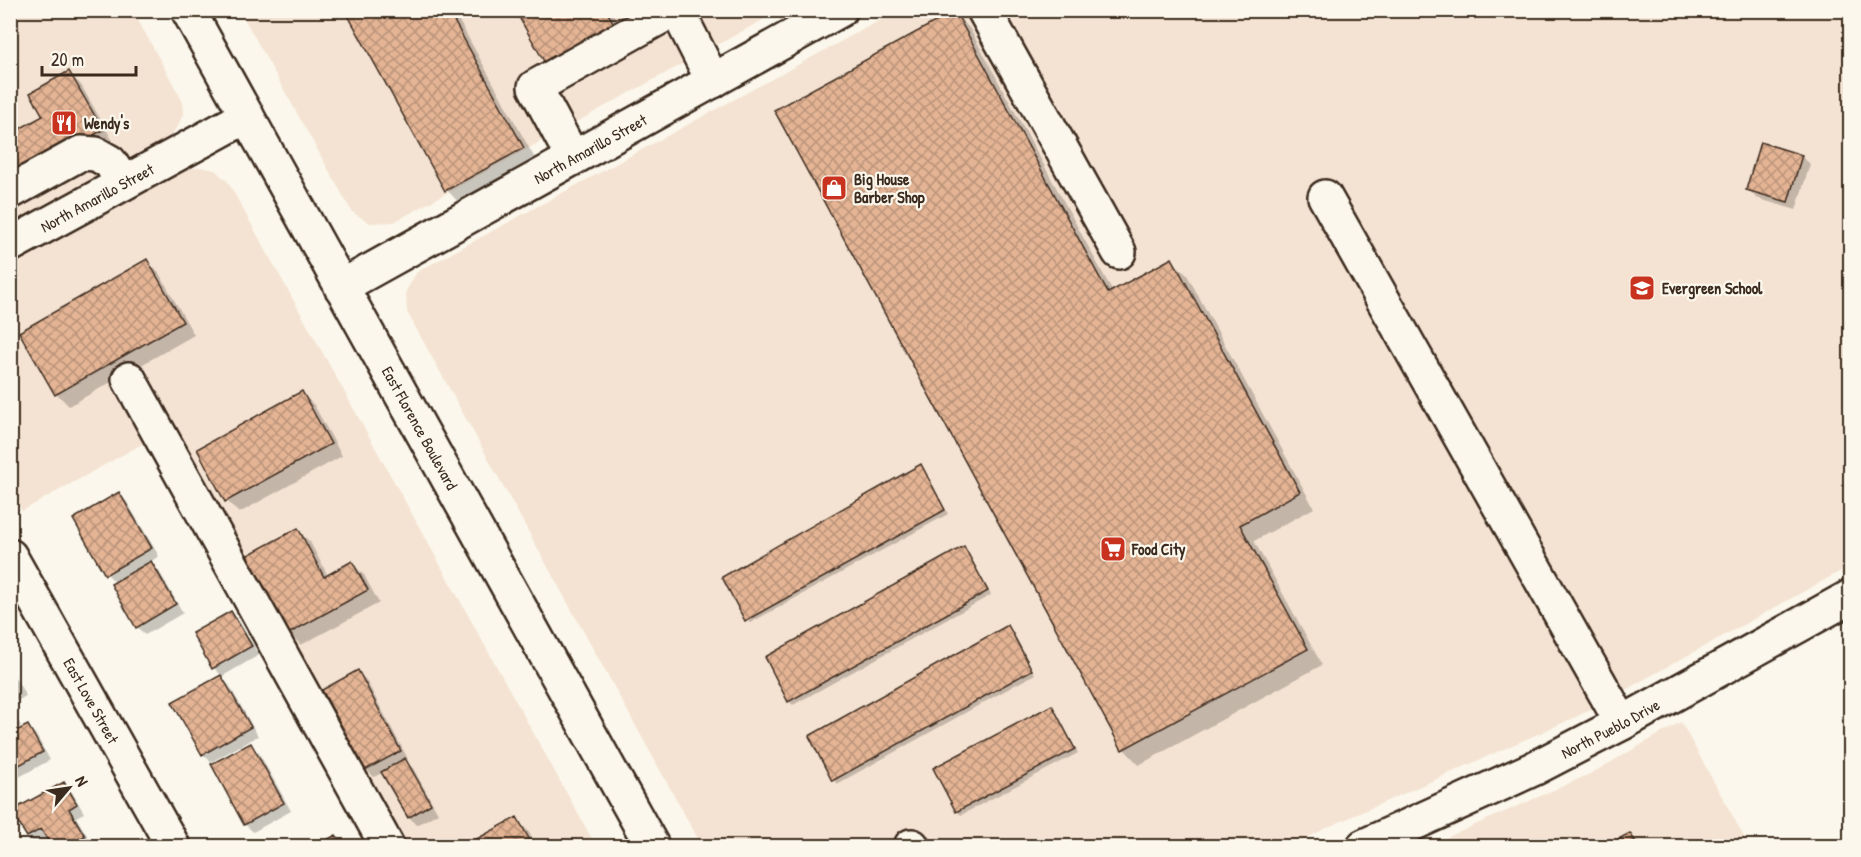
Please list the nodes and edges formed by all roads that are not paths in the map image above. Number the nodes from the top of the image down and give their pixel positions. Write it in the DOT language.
graph roads {
  1 [pos="188,10"];
  2 [pos="673,10"];
  3 [pos="677,10"];
  4 [pos="840,10"];
  5 [pos="984,10"];
  6 [pos="713,81"];
  7 [pos="247,116"];
  8 [pos="573,158"];
  9 [pos="123,183"];
  10 [pos="10,192"];
  11 [pos="1325,197"];
  12 [pos="10,245"];
  13 [pos="1119,252"];
  14 [pos="341,287"];
  15 [pos="129,379"];
  16 [pos="10,556"];
  17 [pos="1851,597"];
  18 [pos="1622,723"];
  19 [pos="173,846"];
  20 [pos="387,846"];
  21 [pos="652,846"];
  22 [pos="1364,846"];
  1 -- 7 [label="street, East Florence Boulevard"];
  2 -- 8 [label="street"];
  3 -- 6 [label="street"];
  4 -- 6 [label="street, North Amarillo Street"];
  5 -- 13 [label="street"];
  6 -- 8 [label="street, North Amarillo Street"];
  7 -- 9 [label="street, North Amarillo Street"];
  7 -- 14 [label="street, East Florence Boulevard"];
  8 -- 14 [label="street, North Amarillo Street"];
  9 -- 10 [label="street"];
  9 -- 12 [label="street, North Amarillo Street"];
  11 -- 18 [label="street"];
  14 -- 21 [label="street, East Florence Boulevard"];
  15 -- 20 [label="street"];
  16 -- 19 [label="street, East Love Street"];
  17 -- 18 [label="street, North Pueblo Drive"];
  18 -- 22 [label="street, North Pueblo Drive"];
}
